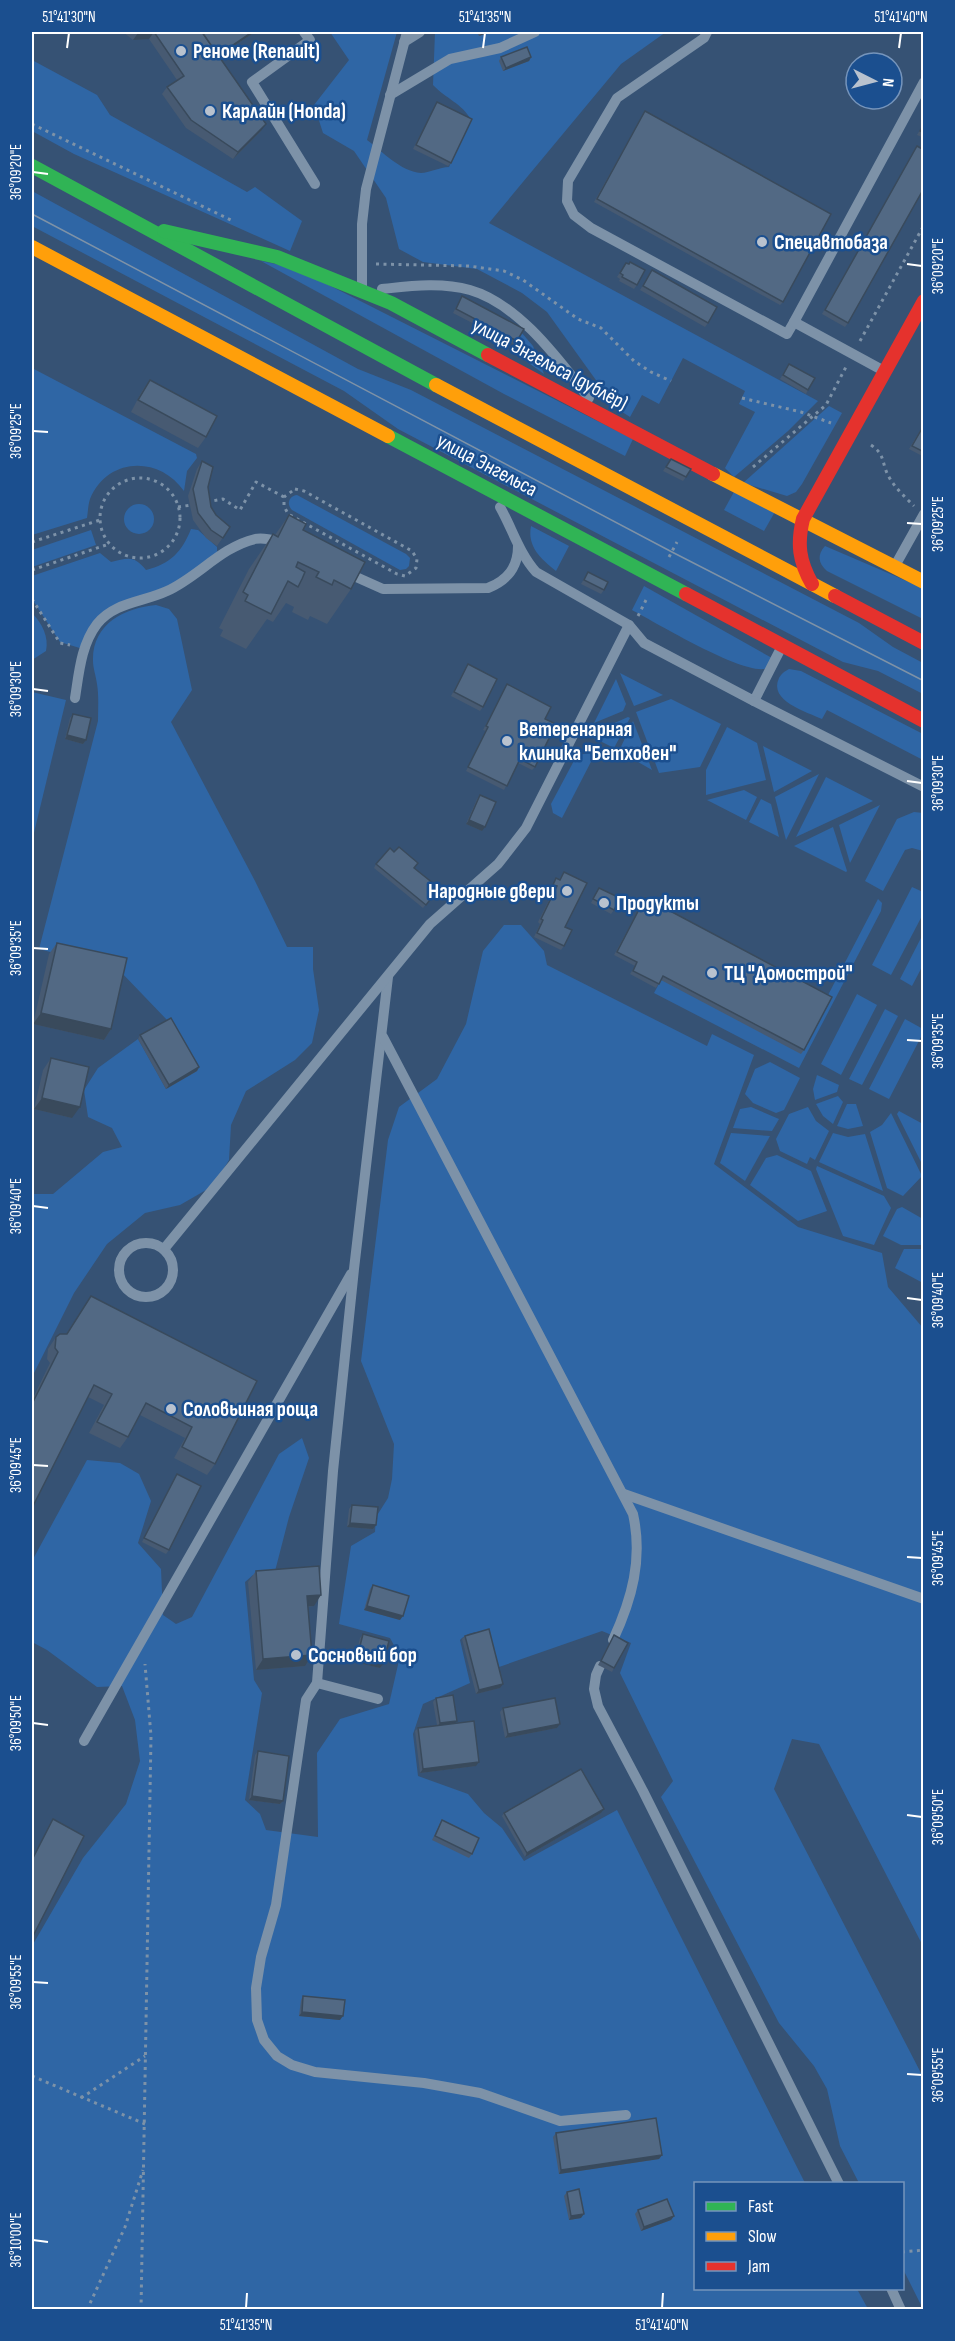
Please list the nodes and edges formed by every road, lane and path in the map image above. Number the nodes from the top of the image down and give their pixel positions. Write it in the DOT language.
graph roads {
  1 [pos="304,32"];
  2 [pos="420,32"];
  3 [pos="535,32"];
  4 [pos="707,32"];
  5 [pos="405,37"];
  6 [pos="924,82"];
  7 [pos="390,95"];
  8 [pos="32,124"];
  9 [pos="32,166"];
  10 [pos="32,174"];
  11 [pos="315,184"];
  12 [pos="72,188"];
  13 [pos="141,225"];
  14 [pos="241,225"];
  15 [pos="33,248"];
  16 [pos="362,263"];
  17 [pos="363,292"];
  18 [pos="924,301"];
  19 [pos="794,322"];
  20 [pos="885,371"];
  21 [pos="671,381"];
  22 [pos="742,398"];
  23 [pos="605,417"];
  24 [pos="838,426"];
  25 [pos="867,442"];
  26 [pos="491,491"];
  27 [pos="284,497"];
  28 [pos="178,507"];
  29 [pos="923,514"];
  30 [pos="802,519"];
  31 [pos="100,520"];
  32 [pos="689,520"];
  33 [pos="32,542"];
  34 [pos="110,544"];
  35 [pos="293,546"];
  36 [pos="518,546"];
  37 [pos="330,564"];
  38 [pos="894,567"];
  39 [pos="32,570"];
  40 [pos="657,579"];
  41 [pos="924,582"];
  42 [pos="812,584"];
  43 [pos="32,599"];
  44 [pos="630,627"];
  45 [pos="924,643"];
  46 [pos="76,647"];
  47 [pos="782,647"];
  48 [pos="75,698"];
  49 [pos="754,700"];
  50 [pos="924,721"];
  51 [pos="924,788"];
  52 [pos="388,977"];
  53 [pos="382,1036"];
  54 [pos="164,1249"];
  55 [pos="354,1269"];
  56 [pos="624,1494"];
  57 [pos="924,1599"];
  58 [pos="142,1639"];
  59 [pos="613,1640"];
  60 [pos="600,1666"];
  61 [pos="317,1683"];
  62 [pos="378,1699"];
  63 [pos="84,1741"];
  64 [pos="146,2056"];
  65 [pos="32,2076"];
  66 [pos="81,2098"];
  67 [pos="626,2115"];
  68 [pos="145,2124"];
  69 [pos="144,2165"];
  70 [pos="838,2182"];
  71 [pos="924,2250"];
  72 [pos="904,2252"];
  73 [pos="891,2290"];
  74 [pos="87,2310"];
  75 [pos="141,2310"];
  76 [pos="901,2310"];
  1 -- 11 [label="lane"];
  2 -- 5 [label="lane"];
  3 -- 7 [label="lane"];
  4 -- 19 [label="lane"];
  5 -- 7 [label="lane"];
  6 -- 19 [label="lane"];
  7 -- 16 [label="lane"];
  8 -- 14 [label="path"];
  9 -- 12 [label="main road"];
  10 -- 12 [label="main road"];
  12 -- 13 [label="main road"];
  13 -- 17 [label="main road, улица Энгельса (дублёр)"];
  13 -- 32 [label="main road"];
  15 -- 26 [label="main road, улица Энгельса"];
  16 -- 17 [label="lane"];
  16 -- 21 [label="path"];
  17 -- 23 [label="main road, улица Энгельса (дублёр)"];
  17 -- 23 [label="lane"];
  18 -- 20 [label="main road"];
  19 -- 20 [label="lane"];
  20 -- 30 [label="main road"];
  22 -- 24 [label="path"];
  23 -- 30 [label="main road, улица Энгельса (дублёр)"];
  25 -- 29 [label="path"];
  26 -- 36 [label="lane"];
  26 -- 40 [label="main road, улица Энгельса"];
  27 -- 27 [label="path"];
  27 -- 28 [label="path"];
  28 -- 31 [label="path"];
  28 -- 34 [label="path"];
  29 -- 38 [label="lane"];
  30 -- 38 [label="main road, улица Энгельса (дублёр)"];
  30 -- 42 [label="main road"];
  31 -- 33 [label="path"];
  31 -- 34 [label="path"];
  32 -- 40 [label="path"];
  32 -- 42 [label="main road"];
  34 -- 39 [label="path"];
  35 -- 48 [label="lane"];
  36 -- 37 [label="lane"];
  36 -- 44 [label="lane"];
  38 -- 41 [label="main road, улица Энгельса (дублёр)"];
  40 -- 44 [label="path"];
  40 -- 47 [label="main road, улица Энгельса"];
  42 -- 45 [label="main road"];
  43 -- 46 [label="path"];
  44 -- 49 [label="lane"];
  44 -- 52 [label="lane"];
  47 -- 49 [label="lane"];
  47 -- 50 [label="main road, улица Энгельса"];
  49 -- 51 [label="lane"];
  52 -- 53 [label="lane"];
  52 -- 54 [label="lane"];
  53 -- 55 [label="lane"];
  53 -- 56 [label="lane"];
  54 -- 54 [label="lane"];
  55 -- 58 [label="lane"];
  55 -- 61 [label="lane"];
  56 -- 57 [label="lane"];
  56 -- 59 [label="lane"];
  58 -- 63 [label="lane"];
  58 -- 64 [label="path"];
  60 -- 70 [label="lane"];
  61 -- 62 [label="lane"];
  61 -- 67 [label="lane"];
  64 -- 66 [label="path"];
  64 -- 68 [label="path"];
  65 -- 66 [label="path"];
  66 -- 68 [label="path"];
  68 -- 69 [label="path"];
  69 -- 74 [label="path"];
  69 -- 75 [label="path"];
  71 -- 72 [label="path"];
  73 -- 76 [label="lane"];
}
